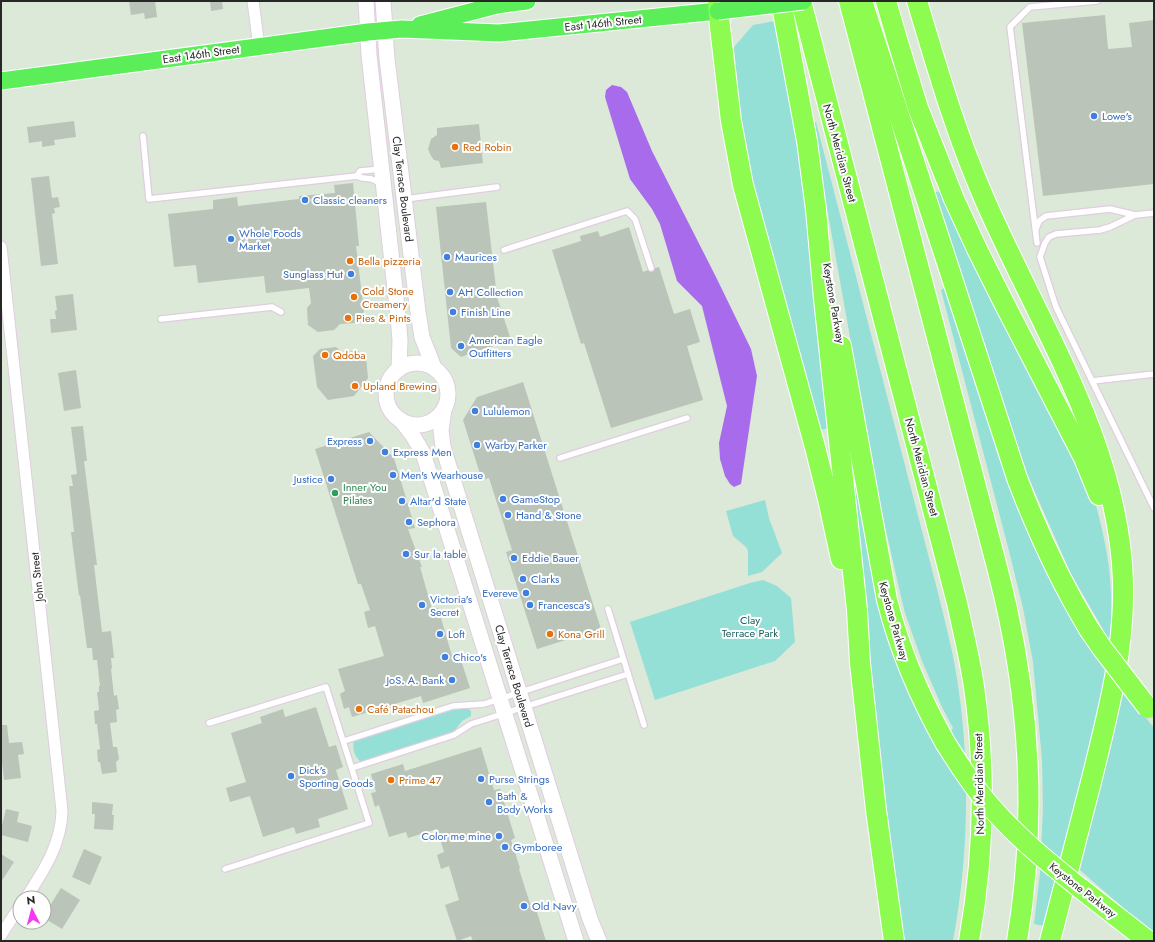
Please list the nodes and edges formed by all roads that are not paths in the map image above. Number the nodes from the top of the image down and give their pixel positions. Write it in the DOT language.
graph roads {
  1 [pos="253,1"];
  2 [pos="366,1"];
  3 [pos="383,1"];
  4 [pos="526,1"];
  5 [pos="781,1"];
  6 [pos="802,1"];
  7 [pos="849,1"];
  8 [pos="862,1"];
  9 [pos="886,1"];
  10 [pos="917,1"];
  11 [pos="1097,1"];
  12 [pos="718,6"];
  13 [pos="402,29"];
  14 [pos="385,31"];
  15 [pos="368,32"];
  16 [pos="259,46"];
  17 [pos="1,81"];
  18 [pos="143,136"];
  19 [pos="382,169"];
  20 [pos="357,176"];
  21 [pos="384,186"];
  22 [pos="497,187"];
  23 [pos="404,199"];
  24 [pos="816,210"];
  25 [pos="1154,213"];
  26 [pos="1135,215"];
  27 [pos="1037,244"];
  28 [pos="1,247"];
  29 [pos="504,250"];
  30 [pos="1040,257"];
  31 [pos="2,267"];
  32 [pos="651,268"];
  33 [pos="415,280"];
  34 [pos="281,312"];
  35 [pos="162,319"];
  36 [pos="434,368"];
  37 [pos="399,369"];
  38 [pos="1154,374"];
  39 [pos="1092,381"];
  40 [pos="444,409"];
  41 [pos="687,418"];
  42 [pos="400,420"];
  43 [pos="560,458"];
  44 [pos="1154,508"];
  45 [pos="608,609"];
  46 [pos="1118,653"];
  47 [pos="623,659"];
  48 [pos="860,663"];
  49 [pos="628,674"];
  50 [pos="519,693"];
  51 [pos="500,699"];
  52 [pos="524,708"];
  53 [pos="1151,712"];
  54 [pos="504,713"];
  55 [pos="209,723"];
  56 [pos="644,725"];
  57 [pos="344,741"];
  58 [pos="352,768"];
  59 [pos="876,810"];
  60 [pos="225,869"];
  61 [pos="31,890"];
  62 [pos="12,918"];
  63 [pos="1,935"];
  64 [pos="576,941"];
  65 [pos="599,941"];
  66 [pos="880,941"];
  67 [pos="894,941"];
  68 [pos="969,941"];
  69 [pos="1017,941"];
  70 [pos="1050,941"];
  71 [pos="1148,941"];
  1 -- 16 [label="street"];
  2 -- 15 [label="street, Clay Terrace Boulevard"];
  3 -- 14 [label="street, Clay Terrace Boulevard"];
  4 -- 13 [label="main road, East 146th Street"];
  5 -- 24 [label="highway"];
  6 -- 12 [label="main road, East 146th Street, bridge"];
  6 -- 68 [label="highway, North Meridian Street"];
  7 -- 69 [label="highway"];
  8 -- 53 [label="highway, bridge"];
  9 -- 46 [label="highway"];
  10 -- 46 [label="highway"];
  11 -- 27 [label="lane"];
  12 -- 13 [label="main road, East 146th Street"];
  12 -- 48 [label="highway"];
  13 -- 14 [label="main road, East 146th Street"];
  14 -- 15 [label="main road, East 146th Street"];
  14 -- 23 [label="street, Clay Terrace Boulevard"];
  15 -- 16 [label="main road, East 146th Street"];
  15 -- 19 [label="street, Clay Terrace Boulevard"];
  16 -- 17 [label="main road, East 146th Street"];
  18 -- 20 [label="lane"];
  19 -- 20 [label="lane"];
  19 -- 21 [label="street, Clay Terrace Boulevard"];
  19 -- 33 [label="street"];
  20 -- 21 [label="lane"];
  21 -- 37 [label="street, Clay Terrace Boulevard"];
  22 -- 23 [label="lane"];
  23 -- 33 [label="street, Clay Terrace Boulevard"];
  24 -- 48 [label="highway"];
  24 -- 71 [label="highway, Keystone Parkway, bridge"];
  25 -- 26 [label="lane"];
  26 -- 27 [label="lane"];
  26 -- 30 [label="lane"];
  27 -- 30 [label="lane"];
  28 -- 31 [label="street, John Street"];
  29 -- 32 [label="lane"];
  30 -- 39 [label="lane"];
  31 -- 61 [label="street, John Street"];
  33 -- 36 [label="street, Clay Terrace Boulevard"];
  34 -- 35 [label="lane"];
  36 -- 37 [label="street"];
  36 -- 40 [label="street"];
  37 -- 42 [label="street"];
  38 -- 39 [label="lane"];
  39 -- 44 [label="lane"];
  40 -- 42 [label="street"];
  40 -- 50 [label="street, Clay Terrace Boulevard"];
  41 -- 43 [label="lane"];
  42 -- 51 [label="street, Clay Terrace Boulevard"];
  45 -- 47 [label="lane"];
  46 -- 70 [label="highway"];
  47 -- 49 [label="lane"];
  47 -- 50 [label="lane"];
  48 -- 59 [label="highway"];
  49 -- 52 [label="lane"];
  49 -- 56 [label="lane"];
  50 -- 51 [label="lane"];
  50 -- 52 [label="street, Clay Terrace Boulevard"];
  51 -- 54 [label="street, Clay Terrace Boulevard"];
  51 -- 57 [label="lane"];
  52 -- 54 [label="lane"];
  52 -- 65 [label="street, Clay Terrace Boulevard"];
  54 -- 58 [label="lane"];
  54 -- 64 [label="street, Clay Terrace Boulevard"];
  55 -- 57 [label="lane"];
  57 -- 58 [label="lane"];
  58 -- 60 [label="lane"];
  59 -- 66 [label="highway"];
  59 -- 67 [label="highway"];
  62 -- 63 [label="street"];
}
